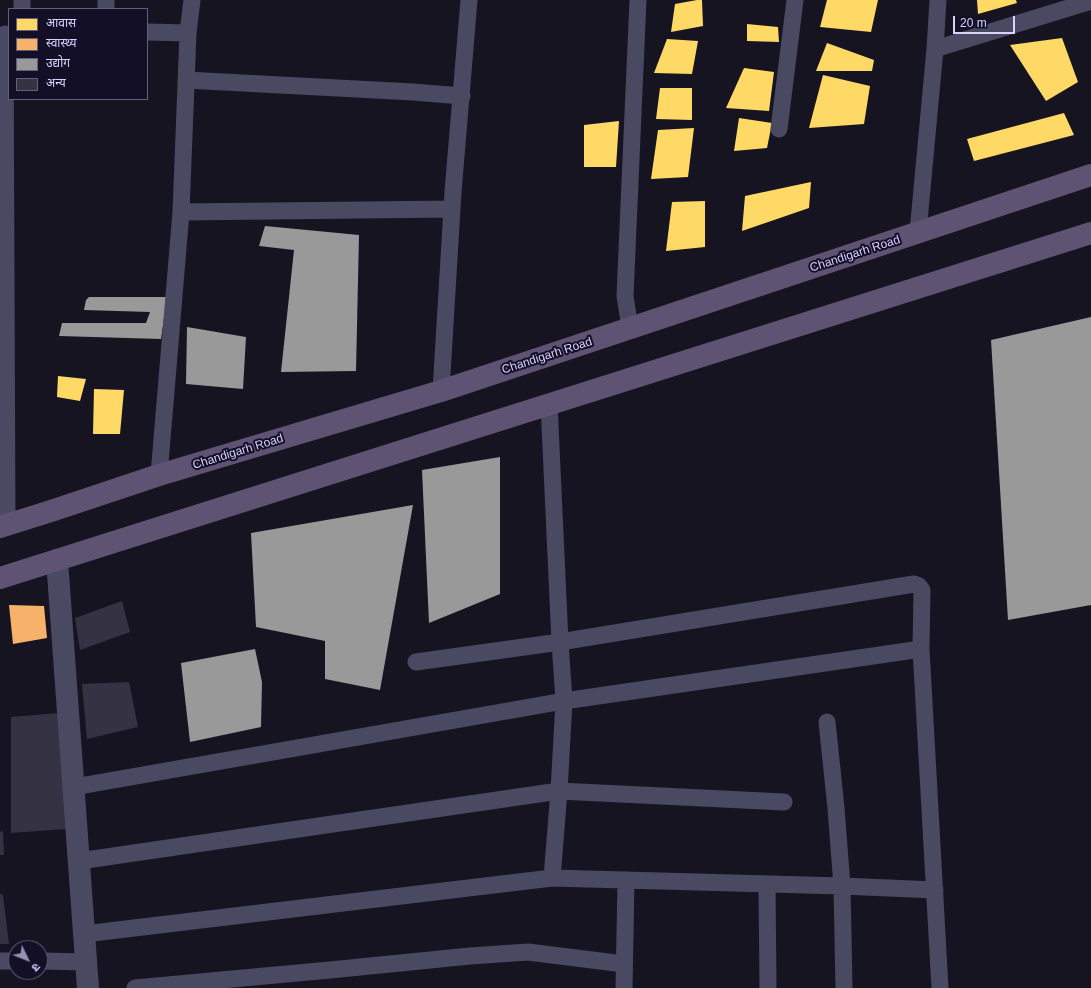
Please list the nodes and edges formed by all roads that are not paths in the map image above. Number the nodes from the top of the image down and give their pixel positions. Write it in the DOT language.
graph roads {
  1 [pos="192,0"];
  2 [pos="469,0"];
  3 [pos="638,0"];
  4 [pos="795,0"];
  5 [pos="938,0"];
  6 [pos="1091,1"];
  7 [pos="148,32"];
  8 [pos="188,33"];
  9 [pos="5,34"];
  10 [pos="935,49"];
  11 [pos="186,80"];
  12 [pos="462,96"];
  13 [pos="779,129"];
  14 [pos="1091,175"];
  15 [pos="452,209"];
  16 [pos="181,212"];
  17 [pos="918,232"];
  18 [pos="1091,233"];
  19 [pos="630,328"];
  20 [pos="442,391"];
  21 [pos="549,404"];
  22 [pos="159,475"];
  23 [pos="4,525"];
  24 [pos="57,560"];
  25 [pos="0,578"];
  26 [pos="560,642"];
  27 [pos="921,649"];
  28 [pos="416,662"];
  29 [pos="564,701"];
  30 [pos="827,722"];
  31 [pos="74,787"];
  32 [pos="559,791"];
  33 [pos="784,802"];
  34 [pos="79,860"];
  35 [pos="552,878"];
  36 [pos="626,880"];
  37 [pos="767,885"];
  38 [pos="842,886"];
  39 [pos="935,890"];
  40 [pos="84,934"];
  41 [pos="48,961"];
  42 [pos="86,962"];
  43 [pos="624,964"];
  44 [pos="88,988"];
  45 [pos="134,988"];
  46 [pos="624,988"];
  47 [pos="768,988"];
  48 [pos="844,988"];
  49 [pos="940,988"];
  1 -- 8 [label="street"];
  2 -- 12 [label="street"];
  3 -- 19 [label="street"];
  4 -- 13 [label="street"];
  5 -- 10 [label="street"];
  6 -- 10 [label="street"];
  7 -- 8 [label="street"];
  8 -- 11 [label="street"];
  9 -- 23 [label="street"];
  10 -- 17 [label="street"];
  11 -- 12 [label="street"];
  11 -- 16 [label="street"];
  12 -- 15 [label="street"];
  14 -- 17 [label="main road, Chandigarh Road"];
  15 -- 16 [label="street"];
  15 -- 20 [label="street"];
  16 -- 22 [label="street"];
  17 -- 19 [label="main road, Chandigarh Road"];
  18 -- 21 [label="main road"];
  19 -- 20 [label="main road, Chandigarh Road"];
  20 -- 22 [label="main road, Chandigarh Road"];
  21 -- 24 [label="main road"];
  21 -- 26 [label="street"];
  22 -- 23 [label="main road, Chandigarh Road"];
  24 -- 25 [label="main road"];
  24 -- 31 [label="street"];
  26 -- 27 [label="street"];
  26 -- 28 [label="street"];
  26 -- 29 [label="street"];
  27 -- 29 [label="street"];
  27 -- 39 [label="street"];
  29 -- 31 [label="street"];
  29 -- 32 [label="street"];
  30 -- 38 [label="street"];
  31 -- 34 [label="street"];
  32 -- 33 [label="street"];
  32 -- 34 [label="street"];
  32 -- 35 [label="street"];
  34 -- 40 [label="street"];
  35 -- 36 [label="street"];
  35 -- 40 [label="street"];
  36 -- 37 [label="street"];
  36 -- 43 [label="street"];
  37 -- 38 [label="street"];
  37 -- 47 [label="street"];
  38 -- 39 [label="street"];
  38 -- 48 [label="street"];
  39 -- 49 [label="street"];
  40 -- 42 [label="street"];
  41 -- 42 [label="street"];
  42 -- 44 [label="street"];
  43 -- 45 [label="street"];
  43 -- 46 [label="street"];
}
